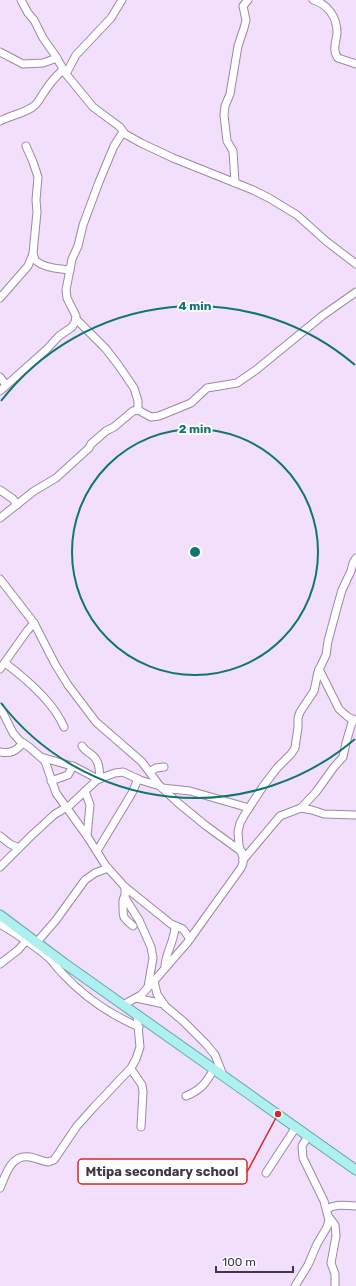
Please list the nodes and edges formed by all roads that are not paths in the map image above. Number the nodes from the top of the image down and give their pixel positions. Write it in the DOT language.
graph roads {
  1 [pos="21,0"];
  2 [pos="122,0"];
  3 [pos="313,0"];
  4 [pos="246,1"];
  5 [pos="0,52"];
  6 [pos="56,58"];
  7 [pos="356,64"];
  8 [pos="65,72"];
  9 [pos="0,122"];
  10 [pos="123,132"];
  11 [pos="26,146"];
  12 [pos="235,183"];
  13 [pos="33,253"];
  14 [pos="356,264"];
  15 [pos="70,270"];
  16 [pos="356,292"];
  17 [pos="0,298"];
  18 [pos="76,319"];
  19 [pos="0,377"];
  20 [pos="6,385"];
  21 [pos="0,391"];
  22 [pos="138,410"];
  23 [pos="0,490"];
  24 [pos="17,505"];
  25 [pos="0,518"];
  26 [pos="356,558"];
  27 [pos="0,579"];
  28 [pos="34,623"];
  29 [pos="2,665"];
  30 [pos="319,669"];
  31 [pos="0,707"];
  32 [pos="354,720"];
  33 [pos="64,727"];
  34 [pos="24,743"];
  35 [pos="82,746"];
  36 [pos="0,752"];
  37 [pos="41,757"];
  38 [pos="73,766"];
  39 [pos="164,767"];
  40 [pos="150,772"];
  41 [pos="99,779"];
  42 [pos="138,779"];
  43 [pos="51,780"];
  44 [pos="161,787"];
  45 [pos="85,791"];
  46 [pos="67,807"];
  47 [pos="249,808"];
  48 [pos="301,808"];
  49 [pos="356,815"];
  50 [pos="0,836"];
  51 [pos="87,836"];
  52 [pos="19,848"];
  53 [pos="97,851"];
  54 [pos="242,852"];
  55 [pos="243,860"];
  56 [pos="0,867"];
  57 [pos="108,868"];
  58 [pos="125,887"];
  59 [pos="125,896"];
  60 [pos="0,915"];
  61 [pos="0,924"];
  62 [pos="133,926"];
  63 [pos="175,926"];
  64 [pos="190,939"];
  65 [pos="26,941"];
  66 [pos="37,942"];
  67 [pos="0,964"];
  68 [pos="165,968"];
  69 [pos="154,981"];
  70 [pos="148,988"];
  71 [pos="136,998"];
  72 [pos="164,1004"];
  73 [pos="123,1005"];
  74 [pos="137,1014"];
  75 [pos="139,1027"];
  76 [pos="131,1069"];
  77 [pos="214,1069"];
  78 [pos="223,1075"];
  79 [pos="186,1096"];
  80 [pos="141,1127"];
  81 [pos="296,1127"];
  82 [pos="311,1138"];
  83 [pos="356,1170"];
  84 [pos="266,1173"];
  85 [pos="0,1188"];
  86 [pos="356,1206"];
  87 [pos="326,1209"];
  88 [pos="329,1217"];
  89 [pos="335,1285"];
  90 [pos="295,1286"];
  1 -- 6 [label="street"];
  2 -- 8 [label="street"];
  3 -- 7 [label="street"];
  4 -- 12 [label="street"];
  5 -- 6 [label="street"];
  6 -- 8 [label="street"];
  8 -- 9 [label="street"];
  8 -- 10 [label="street"];
  10 -- 12 [label="street"];
  10 -- 15 [label="street"];
  11 -- 13 [label="street"];
  12 -- 14 [label="street"];
  13 -- 15 [label="street"];
  13 -- 17 [label="street"];
  15 -- 18 [label="street"];
  16 -- 22 [label="street"];
  18 -- 20 [label="street"];
  18 -- 22 [label="street"];
  19 -- 20 [label="street"];
  20 -- 21 [label="street"];
  22 -- 24 [label="street"];
  23 -- 24 [label="street"];
  24 -- 25 [label="street"];
  26 -- 30 [label="street"];
  27 -- 28 [label="street"];
  28 -- 29 [label="street"];
  28 -- 40 [label="street"];
  29 -- 33 [label="street"];
  30 -- 32 [label="street"];
  30 -- 47 [label="street"];
  31 -- 34 [label="street"];
  32 -- 48 [label="street"];
  34 -- 36 [label="street"];
  34 -- 37 [label="street"];
  35 -- 41 [label="street"];
  37 -- 38 [label="street"];
  37 -- 43 [label="street"];
  38 -- 41 [label="street"];
  38 -- 43 [label="street"];
  39 -- 40 [label="street"];
  40 -- 44 [label="street"];
  41 -- 42 [label="street"];
  41 -- 45 [label="street"];
  42 -- 44 [label="street"];
  42 -- 53 [label="street"];
  43 -- 46 [label="street"];
  44 -- 47 [label="street"];
  44 -- 54 [label="street"];
  45 -- 46 [label="street"];
  45 -- 51 [label="street"];
  46 -- 51 [label="street"];
  46 -- 52 [label="street"];
  47 -- 54 [label="street"];
  48 -- 49 [label="street"];
  48 -- 55 [label="street"];
  50 -- 52 [label="street"];
  51 -- 53 [label="street"];
  52 -- 56 [label="street"];
  53 -- 57 [label="street"];
  54 -- 55 [label="street"];
  55 -- 64 [label="street"];
  57 -- 58 [label="street"];
  57 -- 66 [label="street"];
  58 -- 59 [label="street"];
  58 -- 63 [label="street"];
  59 -- 62 [label="street"];
  59 -- 70 [label="street"];
  60 -- 66 [label="main road"];
  61 -- 65 [label="street"];
  63 -- 64 [label="street"];
  63 -- 68 [label="street"];
  64 -- 68 [label="street"];
  65 -- 67 [label="street"];
  65 -- 75 [label="street"];
  66 -- 73 [label="main road"];
  68 -- 69 [label="street"];
  69 -- 70 [label="street"];
  69 -- 72 [label="street"];
  70 -- 71 [label="street"];
  71 -- 72 [label="street"];
  71 -- 73 [label="street"];
  72 -- 78 [label="street"];
  73 -- 74 [label="main road"];
  74 -- 75 [label="street"];
  74 -- 77 [label="main road"];
  75 -- 76 [label="street"];
  76 -- 80 [label="street"];
  76 -- 85 [label="street"];
  77 -- 78 [label="main road"];
  77 -- 79 [label="street"];
  78 -- 81 [label="main road"];
  81 -- 82 [label="main road"];
  81 -- 84 [label="street"];
  82 -- 83 [label="main road"];
  82 -- 87 [label="street"];
  86 -- 87 [label="street"];
  87 -- 88 [label="street"];
  88 -- 89 [label="street"];
  88 -- 90 [label="street"];
}
